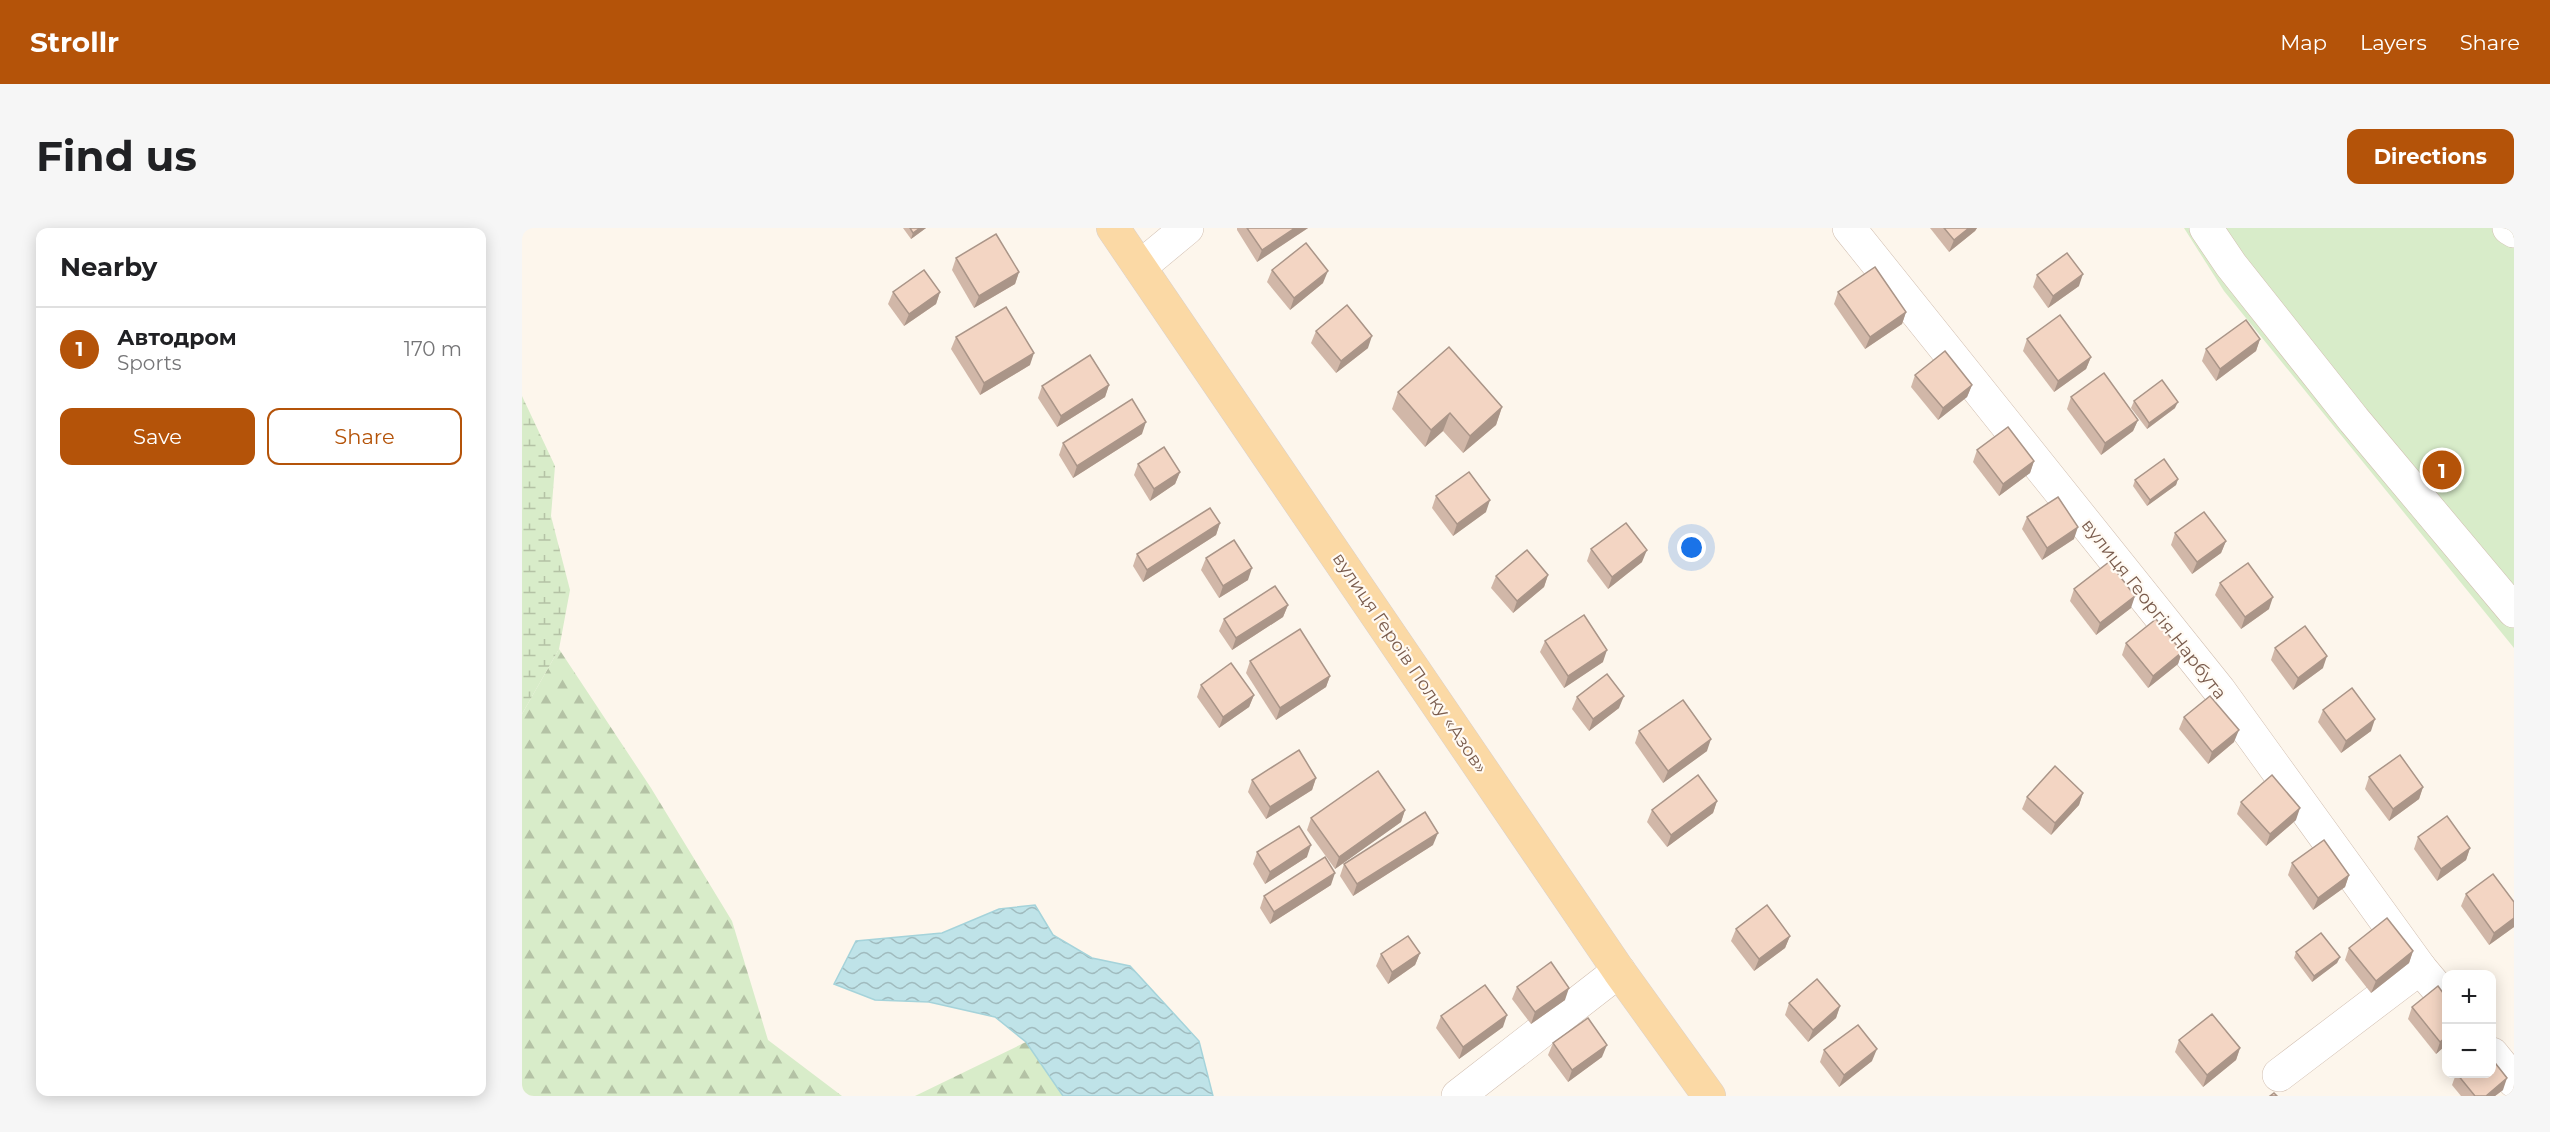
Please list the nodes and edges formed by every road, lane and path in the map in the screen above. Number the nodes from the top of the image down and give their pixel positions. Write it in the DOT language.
graph roads {
  1 [pos="1113,228"];
  2 [pos="1187,228"];
  3 [pos="1849,228"];
  4 [pos="2206,228"];
  5 [pos="2509,228"];
  6 [pos="2514,231"];
  7 [pos="1140,267"];
  8 [pos="2514,611"];
  9 [pos="2420,968"];
  10 [pos="1619,971"];
  11 [pos="2442,994"];
  12 [pos="2496,1059"];
  13 [pos="2279,1075"];
  14 [pos="2514,1081"];
  15 [pos="1458,1096"];
  16 [pos="1709,1096"];
  1 -- 7 [label="main road, вулиця Героїв Полку «Азов»"];
  2 -- 7 [label="street"];
  3 -- 9 [label="street, вулиця Георгія Нарбута"];
  4 -- 8 [label="street"];
  5 -- 6 [label="street"];
  7 -- 10 [label="main road, вулиця Героїв Полку «Азов»"];
  9 -- 11 [label="street, вулиця Георгія Нарбута"];
  9 -- 13 [label="street"];
  10 -- 15 [label="street"];
  10 -- 16 [label="main road, вулиця Героїв Полку «Азов»"];
  12 -- 14 [label="street"];
}
